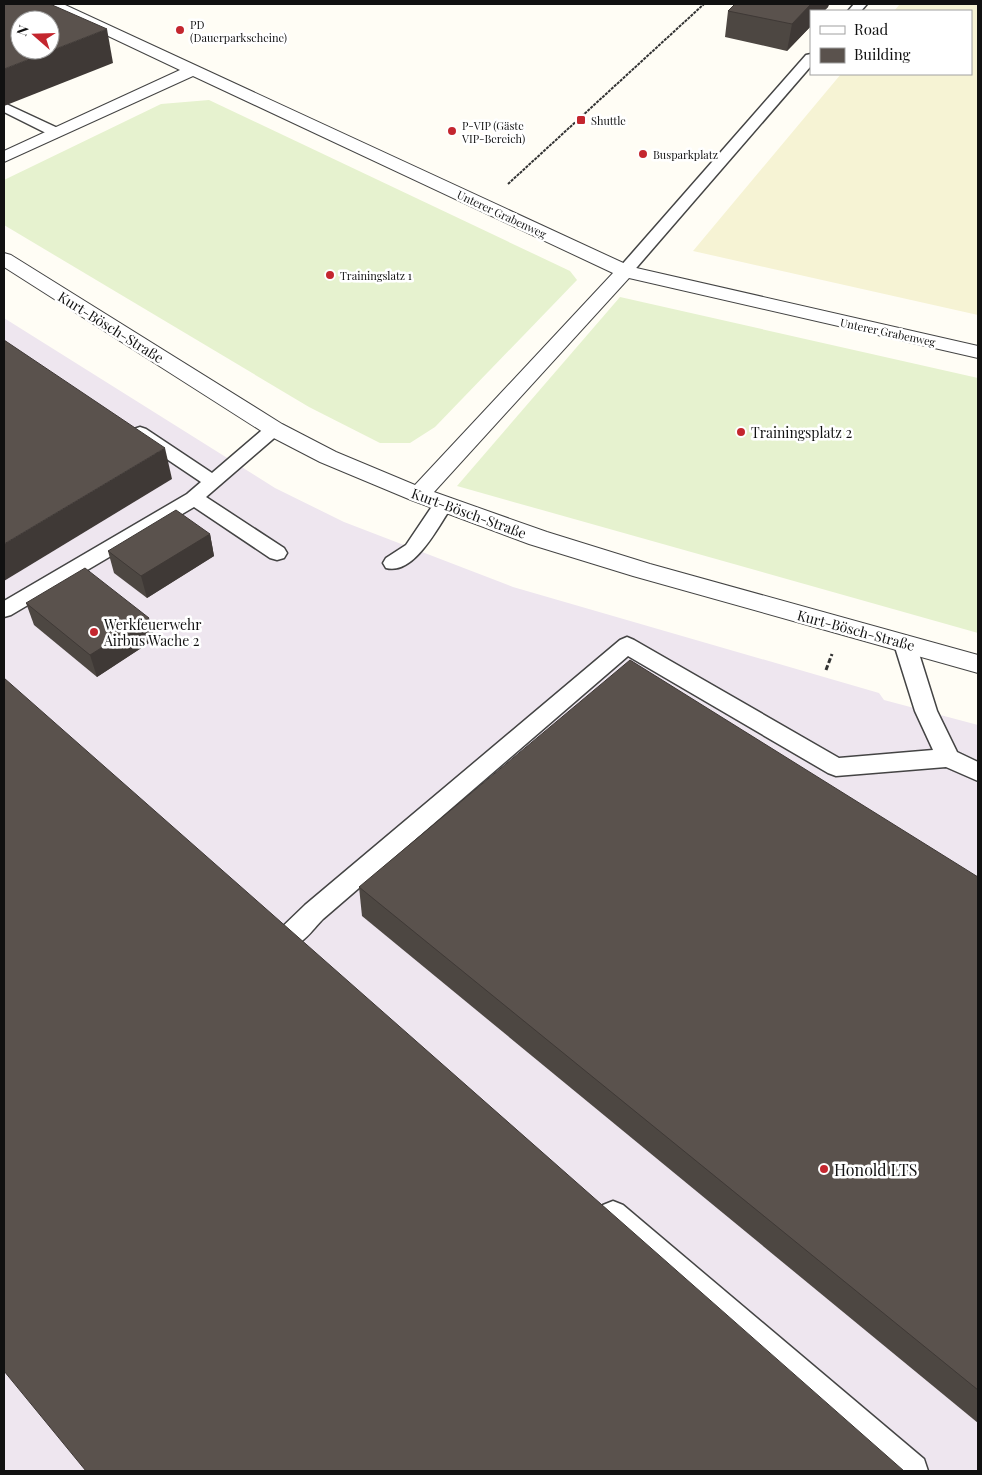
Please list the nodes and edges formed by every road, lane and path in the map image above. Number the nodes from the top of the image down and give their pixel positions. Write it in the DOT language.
graph roads {
  1 [pos="52,4"];
  2 [pos="704,4"];
  3 [pos="810,59"];
  4 [pos="193,70"];
  5 [pos="4,107"];
  6 [pos="57,133"];
  7 [pos="4,157"];
  8 [pos="484,206"];
  9 [pos="4,259"];
  10 [pos="625,271"];
  11 [pos="978,352"];
  12 [pos="125,423"];
  13 [pos="274,429"];
  14 [pos="213,482"];
  15 [pos="419,495"];
  16 [pos="194,498"];
  17 [pos="444,503"];
  18 [pos="277,553"];
  19 [pos="394,563"];
  20 [pos="4,610"];
  21 [pos="905,644"];
  22 [pos="978,664"];
  23 [pos="948,758"];
  24 [pos="978,772"];
  25 [pos="266,919"];
  26 [pos="596,1202"];
  27 [pos="912,1471"];
  1 -- 4 [label="street, Unterer Grabenweg"];
  2 -- 8 [label="path"];
  3 -- 10 [label="lane"];
  4 -- 6 [label="street"];
  4 -- 8 [label="street, Unterer Grabenweg"];
  5 -- 6 [label="lane"];
  6 -- 7 [label="street"];
  8 -- 10 [label="street, Unterer Grabenweg"];
  9 -- 13 [label="street, Kurt-Bösch-Straße"];
  10 -- 11 [label="street, Unterer Grabenweg"];
  10 -- 15 [label="street"];
  12 -- 14 [label="lane"];
  13 -- 14 [label="lane"];
  13 -- 15 [label="street, Kurt-Bösch-Straße"];
  14 -- 16 [label="lane"];
  15 -- 17 [label="street, Kurt-Bösch-Straße"];
  16 -- 18 [label="lane"];
  16 -- 20 [label="lane"];
  17 -- 19 [label="lane"];
  17 -- 21 [label="street, Kurt-Bösch-Straße"];
  21 -- 22 [label="street, Kurt-Bösch-Straße"];
  21 -- 23 [label="lane"];
  23 -- 24 [label="lane"];
  23 -- 25 [label="lane"];
  26 -- 27 [label="lane"];
}
